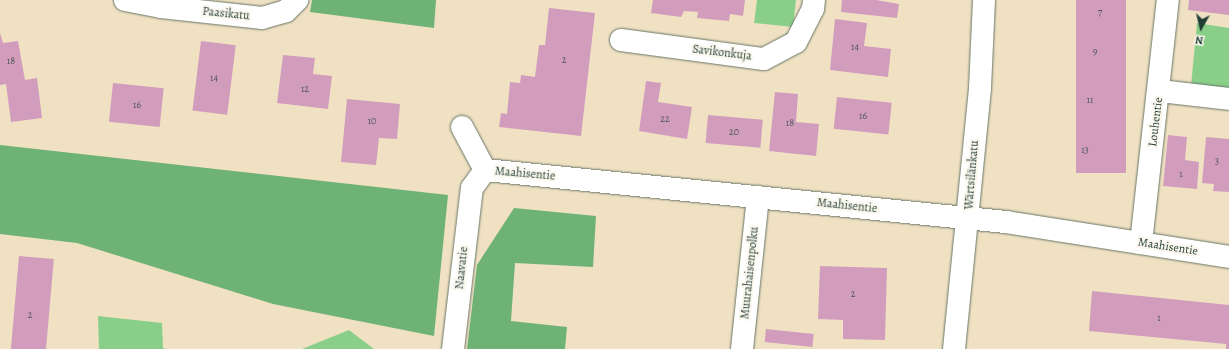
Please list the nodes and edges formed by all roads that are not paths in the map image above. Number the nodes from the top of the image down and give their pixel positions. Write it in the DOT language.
graph roads {
  1 [pos="125,0"];
  2 [pos="297,0"];
  3 [pos="814,0"];
  4 [pos="984,0"];
  5 [pos="1168,0"];
  6 [pos="621,40"];
  7 [pos="1160,91"];
  8 [pos="1229,99"];
  9 [pos="462,127"];
  10 [pos="486,170"];
  11 [pos="472,188"];
  12 [pos="758,197"];
  13 [pos="968,218"];
  14 [pos="1141,243"];
  15 [pos="1229,257"];
  16 [pos="453,349"];
  17 [pos="742,349"];
  18 [pos="954,349"];
  1 -- 2 [label="street, Paasikatu"];
  3 -- 6 [label="street, Savikonkuja"];
  4 -- 13 [label="street, Wärtsilänkatu"];
  5 -- 7 [label="street, Louhentie"];
  7 -- 8 [label="street"];
  7 -- 14 [label="street, Louhentie"];
  9 -- 10 [label="street"];
  10 -- 11 [label="street, Maahisentie"];
  10 -- 12 [label="street, Maahisentie"];
  11 -- 16 [label="street, Naavatie"];
  12 -- 13 [label="street, Maahisentie"];
  12 -- 17 [label="street, Muurahaisenpolku"];
  13 -- 14 [label="street, Maahisentie"];
  13 -- 18 [label="street, Wärtsilänkatu"];
  14 -- 15 [label="street, Maahisentie"];
}
